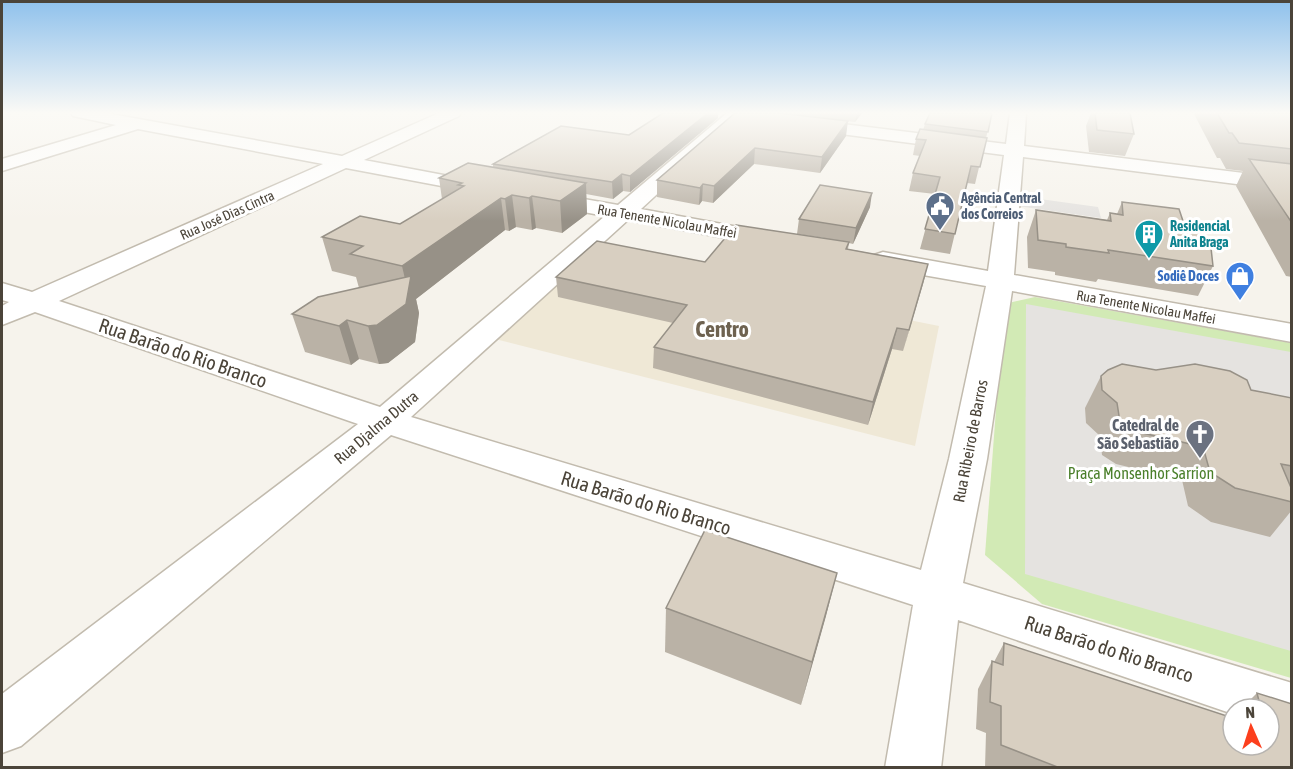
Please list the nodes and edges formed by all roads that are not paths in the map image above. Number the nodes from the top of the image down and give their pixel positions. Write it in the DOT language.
graph roads {
  1 [pos="55,149"];
  2 [pos="274,149"];
  3 [pos="375,149"];
  4 [pos="699,149"];
  5 [pos="989,149"];
  6 [pos="1012,149"];
  7 [pos="1012,152"];
  8 [pos="346,162"];
  9 [pos="2,165"];
  10 [pos="1292,185"];
  11 [pos="625,213"];
  12 [pos="789,243"];
  13 [pos="859,255"];
  14 [pos="1000,280"];
  15 [pos="12,303"];
  16 [pos="1292,333"];
  17 [pos="385,421"];
  18 [pos="938,594"];
  19 [pos="1292,709"];
  20 [pos="2,727"];
  21 [pos="913,768"];
  1 -- 9 [label="street"];
  2 -- 8 [label="street, Rua Tenente Nicolau Maffei"];
  3 -- 8 [label="street, Rua José Dias Cintra"];
  4 -- 11 [label="street, Rua Djalma Dutra"];
  5 -- 7 [label="street"];
  6 -- 7 [label="street, Rua Ribeiro de Barros"];
  7 -- 10 [label="street"];
  7 -- 14 [label="street, Rua Ribeiro de Barros"];
  8 -- 11 [label="street, Rua Tenente Nicolau Maffei"];
  8 -- 15 [label="street, Rua José Dias Cintra"];
  11 -- 12 [label="street, Rua Tenente Nicolau Maffei"];
  11 -- 17 [label="street, Rua Djalma Dutra"];
  13 -- 14 [label="street, Rua Tenente Nicolau Maffei"];
  14 -- 16 [label="street, Rua Tenente Nicolau Maffei"];
  14 -- 18 [label="street, Rua Ribeiro de Barros"];
  15 -- 17 [label="street, Rua Barão do Rio Branco"];
  17 -- 18 [label="street, Rua Barão do Rio Branco"];
  17 -- 20 [label="street, Rua Djalma Dutra"];
  18 -- 19 [label="street, Rua Barão do Rio Branco"];
  18 -- 21 [label="street, Rua Ribeiro de Barros"];
}
